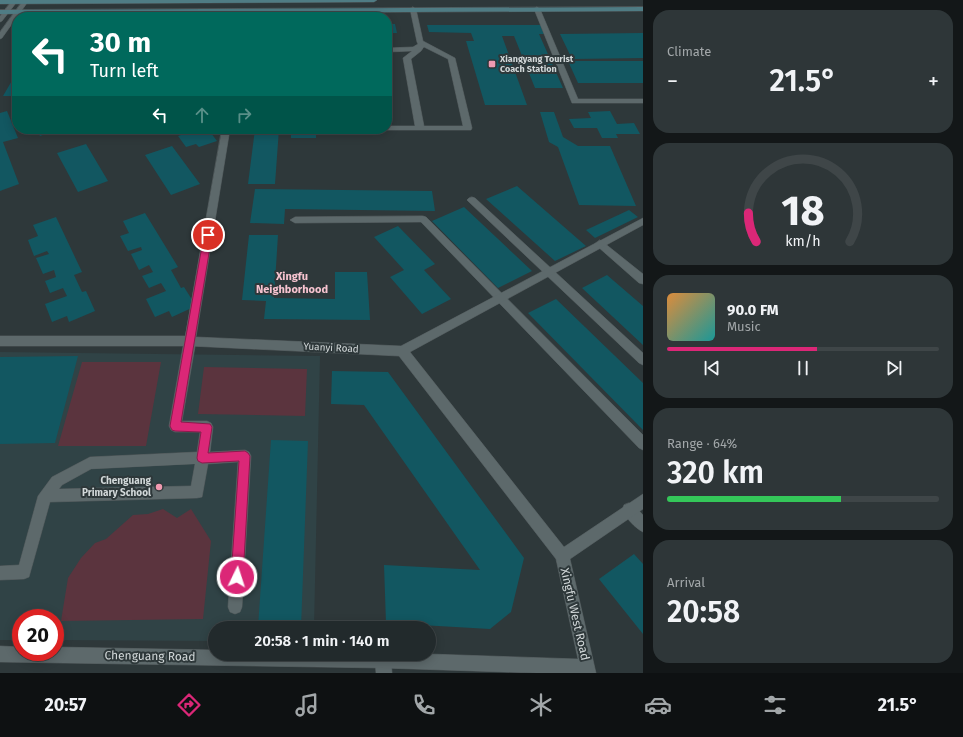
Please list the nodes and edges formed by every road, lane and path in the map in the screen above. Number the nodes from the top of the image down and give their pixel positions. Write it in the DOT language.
graph roads {
  1 [pos="374,0"];
  2 [pos="0,2"];
  3 [pos="13,2"];
  4 [pos="24,3"];
  5 [pos="413,9"];
  6 [pos="537,9"];
  7 [pos="643,9"];
  8 [pos="3,12"];
  9 [pos="17,12"];
  10 [pos="288,12"];
  11 [pos="12,19"];
  12 [pos="0,20"];
  13 [pos="0,37"];
  14 [pos="422,43"];
  15 [pos="392,50"];
  16 [pos="643,101"];
  17 [pos="392,128"];
  18 [pos="420,128"];
  19 [pos="225,134"];
  20 [pos="472,200"];
  21 [pos="295,220"];
  22 [pos="643,221"];
  23 [pos="600,244"];
  24 [pos="549,272"];
  25 [pos="643,280"];
  26 [pos="500,298"];
  27 [pos="0,340"];
  28 [pos="190,341"];
  29 [pos="402,351"];
  30 [pos="643,360"];
  31 [pos="643,444"];
  32 [pos="202,458"];
  33 [pos="45,496"];
  34 [pos="643,501"];
  35 [pos="629,510"];
  36 [pos="643,526"];
  37 [pos="562,556"];
  38 [pos="0,573"];
  39 [pos="235,607"];
  40 [pos="0,654"];
  41 [pos="383,667"];
  42 [pos="588,670"];
  1 -- 4 [label="main road"];
  2 -- 3 [label="main road"];
  3 -- 4 [label="main road"];
  3 -- 8 [label="street"];
  4 -- 9 [label="street"];
  5 -- 6 [label="main road"];
  5 -- 10 [label="main road"];
  5 -- 14 [label="street"];
  6 -- 7 [label="main road"];
  6 -- 16 [label="street"];
  8 -- 9 [label="main road"];
  8 -- 12 [label="street"];
  11 -- 13 [label="street"];
  14 -- 15 [label="street"];
  14 -- 18 [label="street"];
  14 -- 18 [label="street"];
  17 -- 18 [label="street"];
  19 -- 28 [label="street"];
  20 -- 24 [label="street"];
  21 -- 26 [label="street"];
  22 -- 23 [label="street"];
  23 -- 24 [label="street"];
  23 -- 25 [label="street"];
  24 -- 26 [label="street"];
  24 -- 30 [label="street"];
  26 -- 29 [label="street"];
  26 -- 31 [label="street"];
  27 -- 28 [label="street, Yuanyi Road"];
  28 -- 29 [label="street, Yuanyi Road"];
  28 -- 32 [label="street"];
  29 -- 37 [label="street"];
  32 -- 33 [label="street"];
  32 -- 33 [label="street"];
  32 -- 39 [label="street"];
  33 -- 38 [label="street"];
  34 -- 35 [label="street, Xingfu West Road"];
  35 -- 36 [label="street"];
  35 -- 37 [label="street, Xingfu West Road"];
  37 -- 42 [label="street, Xingfu West Road"];
  40 -- 41 [label="street, Chenguang Road"];
  41 -- 42 [label="street, Chenguang Road"];
}
